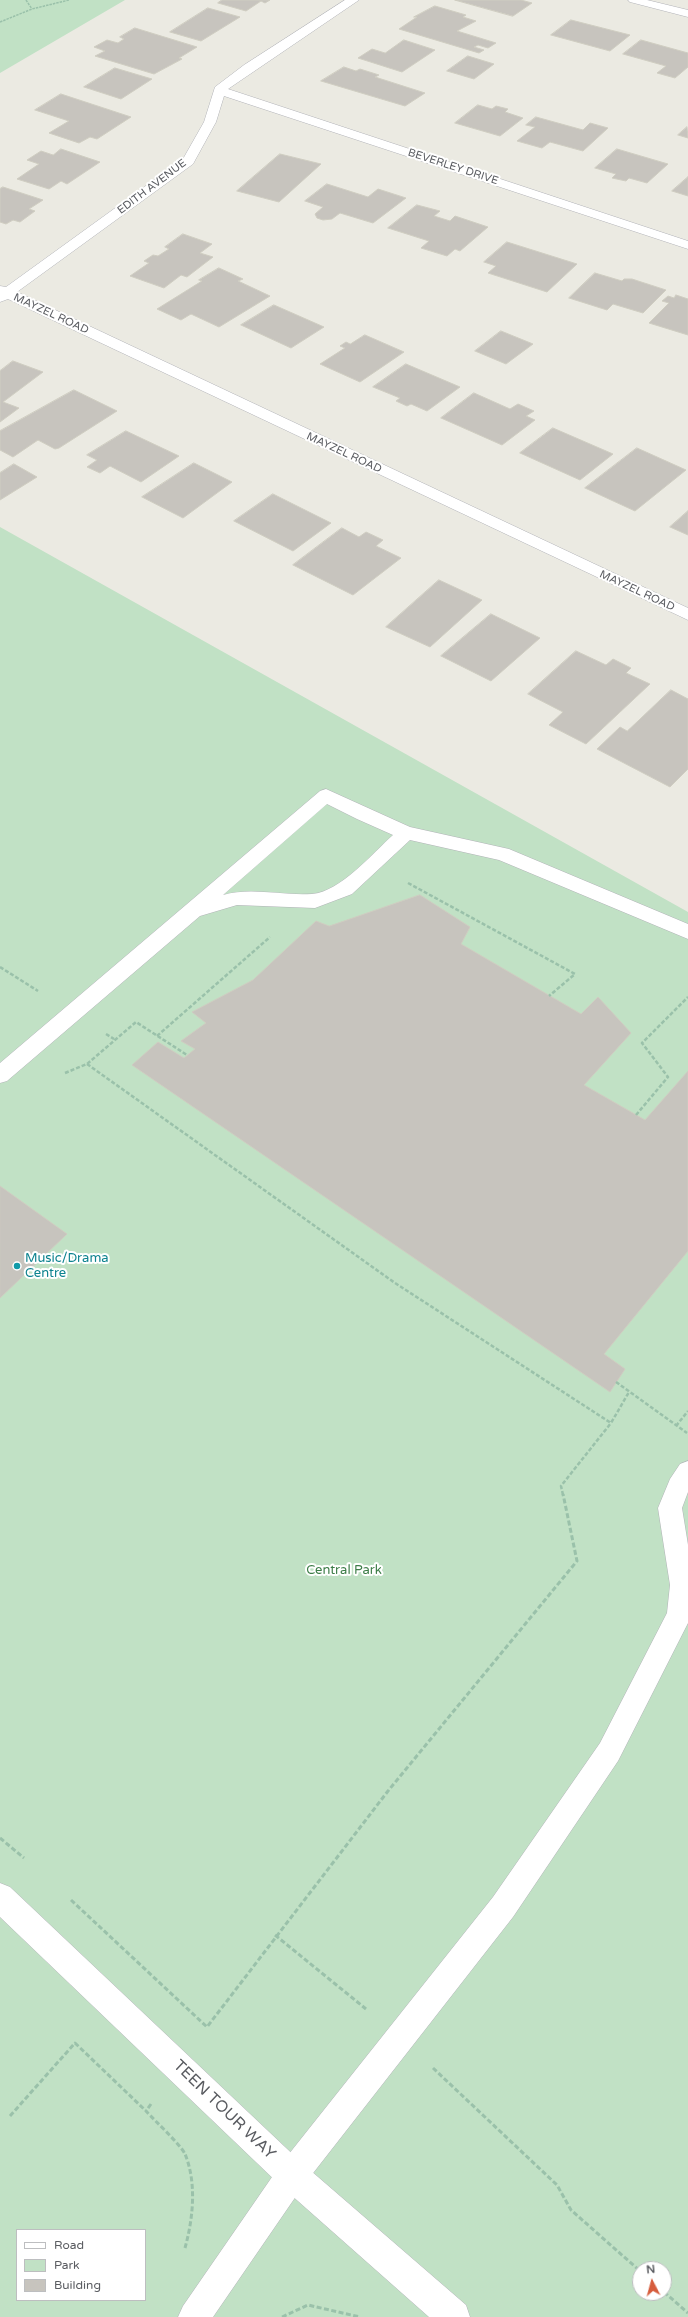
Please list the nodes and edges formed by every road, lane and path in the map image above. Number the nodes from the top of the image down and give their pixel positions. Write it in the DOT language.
graph roads {
  1 [pos="26,0"];
  2 [pos="69,0"];
  3 [pos="353,0"];
  4 [pos="634,0"];
  5 [pos="32,9"];
  6 [pos="688,14"];
  7 [pos="0,22"];
  8 [pos="219,90"];
  9 [pos="688,246"];
  10 [pos="2,294"];
  11 [pos="688,616"];
  12 [pos="406,833"];
  13 [pos="405,881"];
  14 [pos="193,910"];
  15 [pos="688,932"];
  16 [pos="274,934"];
  17 [pos="550,996"];
  18 [pos="688,997"];
  19 [pos="157,1036"];
  20 [pos="188,1056"];
  21 [pos="0,1075"];
  22 [pos="636,1115"];
  23 [pos="616,1382"];
  24 [pos="629,1392"];
  25 [pos="688,1411"];
  26 [pos="611,1423"];
  27 [pos="676,1426"];
  28 [pos="688,1434"];
  29 [pos="688,1472"];
  30 [pos="0,1838"];
  31 [pos="28,1863"];
  32 [pos="0,1897"];
  33 [pos="68,1898"];
  34 [pos="275,1935"];
  35 [pos="207,2027"];
  36 [pos="401,2037"];
  37 [pos="178,2066"];
  38 [pos="146,2111"];
  39 [pos="10,2116"];
  40 [pos="292,2175"];
  41 [pos="183,2253"];
  42 [pos="632,2264"];
  43 [pos="672,2299"];
  44 [pos="688,2313"];
  45 [pos="194,2317"];
  46 [pos="282,2317"];
  47 [pos="360,2317"];
  48 [pos="454,2317"];
  1 -- 5 [label="path"];
  2 -- 5 [label="path"];
  3 -- 8 [label="street"];
  4 -- 6 [label="street"];
  5 -- 7 [label="path"];
  8 -- 9 [label="street, BEVERLEY DRIVE"];
  8 -- 10 [label="street, EDITH AVENUE"];
  10 -- 11 [label="street, MAYZEL ROAD"];
  12 -- 14 [label="lane"];
  12 -- 14 [label="lane"];
  12 -- 15 [label="lane"];
  13 -- 17 [label="path"];
  14 -- 21 [label="lane"];
  16 -- 19 [label="path"];
  18 -- 22 [label="path"];
  19 -- 20 [label="path"];
  19 -- 26 [label="path"];
  23 -- 24 [label="path"];
  24 -- 26 [label="path"];
  24 -- 27 [label="path"];
  25 -- 27 [label="path"];
  26 -- 34 [label="path"];
  27 -- 28 [label="path"];
  29 -- 36 [label="lane"];
  30 -- 31 [label="path"];
  32 -- 37 [label="street, TEEN TOUR WAY"];
  33 -- 35 [label="path"];
  34 -- 35 [label="path"];
  34 -- 36 [label="path"];
  35 -- 37 [label="path"];
  36 -- 40 [label="lane"];
  36 -- 42 [label="path"];
  37 -- 38 [label="path"];
  37 -- 40 [label="street, TEEN TOUR WAY"];
  38 -- 39 [label="path"];
  38 -- 41 [label="path"];
  40 -- 45 [label="lane"];
  40 -- 48 [label="street, TEEN TOUR WAY"];
  43 -- 44 [label="path"];
  46 -- 47 [label="path"];
}
